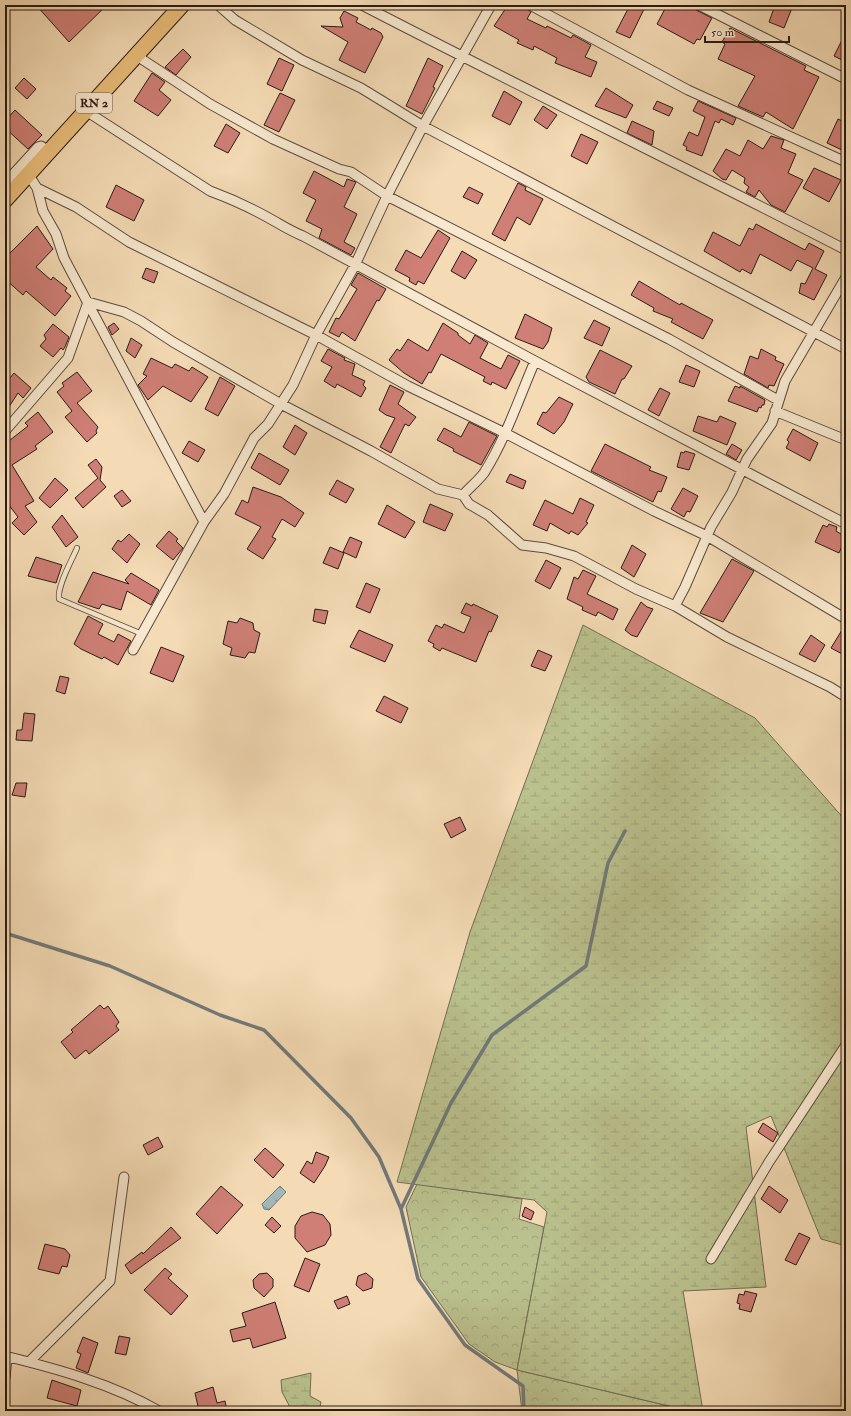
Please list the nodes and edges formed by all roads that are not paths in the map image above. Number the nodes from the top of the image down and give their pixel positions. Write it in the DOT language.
graph roads {
  1 [pos="182,5"];
  2 [pos="218,5"];
  3 [pos="362,5"];
  4 [pos="491,5"];
  5 [pos="530,5"];
  6 [pos="699,5"];
  7 [pos="137,56"];
  8 [pos="464,56"];
  9 [pos="846,79"];
  10 [pos="86,111"];
  11 [pos="424,126"];
  12 [pos="49,151"];
  13 [pos="846,162"];
  14 [pos="28,174"];
  15 [pos="5,183"];
  16 [pos="36,188"];
  17 [pos="387,196"];
  18 [pos="5,200"];
  19 [pos="846,250"];
  20 [pos="355,265"];
  21 [pos="846,277"];
  22 [pos="88,302"];
  23 [pos="814,332"];
  24 [pos="316,335"];
  25 [pos="846,349"];
  26 [pos="535,361"];
  27 [pos="778,400"];
  28 [pos="281,404"];
  29 [pos="776,411"];
  30 [pos="5,431"];
  31 [pos="505,433"];
  32 [pos="846,440"];
  33 [pos="742,469"];
  34 [pos="463,495"];
  35 [pos="204,522"];
  36 [pos="846,524"];
  37 [pos="707,536"];
  38 [pos="77,548"];
  39 [pos="674,606"];
  40 [pos="846,619"];
  41 [pos="142,634"];
  42 [pos="133,650"];
  43 [pos="846,697"];
  44 [pos="846,1045"];
  45 [pos="124,1176"];
  46 [pos="711,1259"];
  47 [pos="6,1357"];
  48 [pos="29,1362"];
  49 [pos="5,1378"];
  50 [pos="159,1411"];
  1 -- 7 [label="highway, RN 2"];
  2 -- 11 [label="street"];
  3 -- 8 [label="street"];
  4 -- 8 [label="street"];
  5 -- 13 [label="street"];
  6 -- 9 [label="street"];
  7 -- 10 [label="highway, RN 2"];
  7 -- 17 [label="street"];
  8 -- 11 [label="street"];
  8 -- 19 [label="street"];
  10 -- 12 [label="highway, RN 2"];
  10 -- 20 [label="street"];
  11 -- 17 [label="street"];
  11 -- 23 [label="street"];
  12 -- 14 [label="highway, RN 2"];
  12 -- 15 [label="street"];
  14 -- 16 [label="street"];
  14 -- 18 [label="highway, RN 2"];
  16 -- 22 [label="street"];
  16 -- 24 [label="street"];
  17 -- 20 [label="street"];
  17 -- 27 [label="street"];
  20 -- 24 [label="street"];
  20 -- 26 [label="street"];
  21 -- 23 [label="street"];
  22 -- 28 [label="street"];
  22 -- 30 [label="street"];
  22 -- 35 [label="street"];
  23 -- 25 [label="street"];
  23 -- 27 [label="street"];
  24 -- 28 [label="street"];
  24 -- 31 [label="street"];
  26 -- 31 [label="street"];
  26 -- 33 [label="street"];
  27 -- 29 [label="street"];
  28 -- 34 [label="street"];
  28 -- 35 [label="street"];
  29 -- 32 [label="street"];
  29 -- 33 [label="street"];
  31 -- 34 [label="street"];
  31 -- 37 [label="street"];
  33 -- 36 [label="street"];
  33 -- 37 [label="street"];
  34 -- 39 [label="street"];
  35 -- 41 [label="street"];
  37 -- 39 [label="street"];
  37 -- 40 [label="street"];
  38 -- 41 [label="lane"];
  39 -- 43 [label="street"];
  41 -- 42 [label="street"];
  44 -- 46 [label="street"];
  45 -- 48 [label="street"];
  47 -- 48 [label="street"];
  47 -- 49 [label="street"];
  48 -- 50 [label="street"];
}
